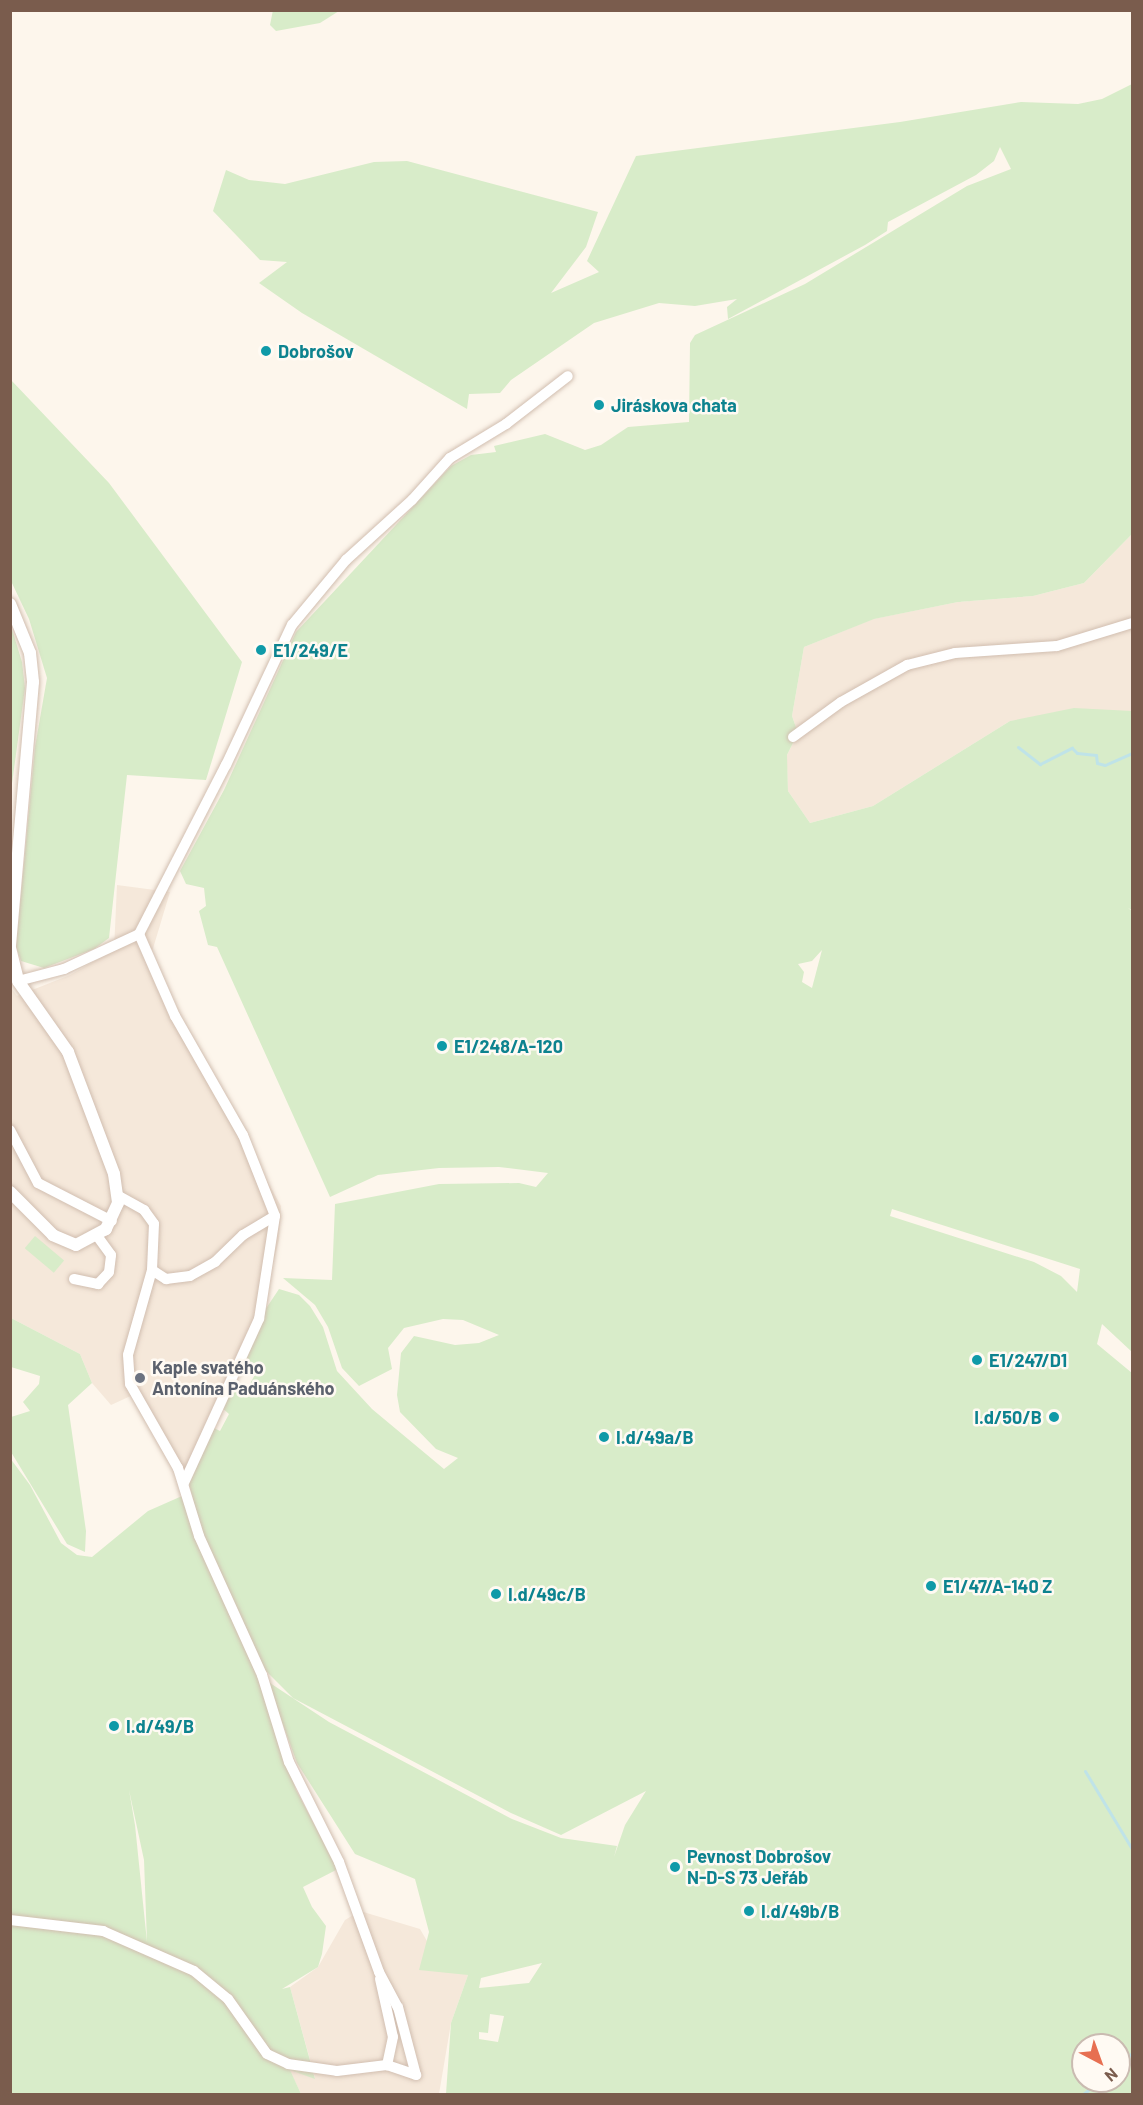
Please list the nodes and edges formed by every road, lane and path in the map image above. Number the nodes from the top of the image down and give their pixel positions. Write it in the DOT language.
graph roads {
  1 [pos="568,376"];
  2 [pos="10,604"];
  3 [pos="1132,623"];
  4 [pos="793,737"];
  5 [pos="140,934"];
  6 [pos="10,947"];
  7 [pos="18,981"];
  8 [pos="10,1130"];
  9 [pos="10,1192"];
  10 [pos="118,1196"];
  11 [pos="275,1216"];
  12 [pos="112,1221"];
  13 [pos="98,1237"];
  14 [pos="152,1270"];
  15 [pos="74,1279"];
  16 [pos="166,1279"];
  17 [pos="146,1292"];
  18 [pos="184,1483"];
  19 [pos="10,1920"];
  20 [pos="379,1972"];
  21 [pos="387,2065"];
  1 -- 5 [label="street"];
  2 -- 6 [label="street"];
  3 -- 4 [label="street"];
  5 -- 7 [label="street"];
  5 -- 11 [label="street"];
  6 -- 7 [label="street"];
  7 -- 10 [label="street"];
  8 -- 12 [label="street"];
  9 -- 13 [label="street"];
  10 -- 12 [label="street"];
  10 -- 14 [label="street"];
  11 -- 16 [label="street"];
  11 -- 18 [label="street"];
  12 -- 13 [label="street"];
  13 -- 15 [label="street"];
  14 -- 16 [label="street"];
  14 -- 17 [label="street"];
  16 -- 17 [label="street"];
  17 -- 18 [label="street"];
  18 -- 20 [label="street"];
  19 -- 21 [label="street"];
  20 -- 21 [label="street"];
  20 -- 21 [label="street"];
}
